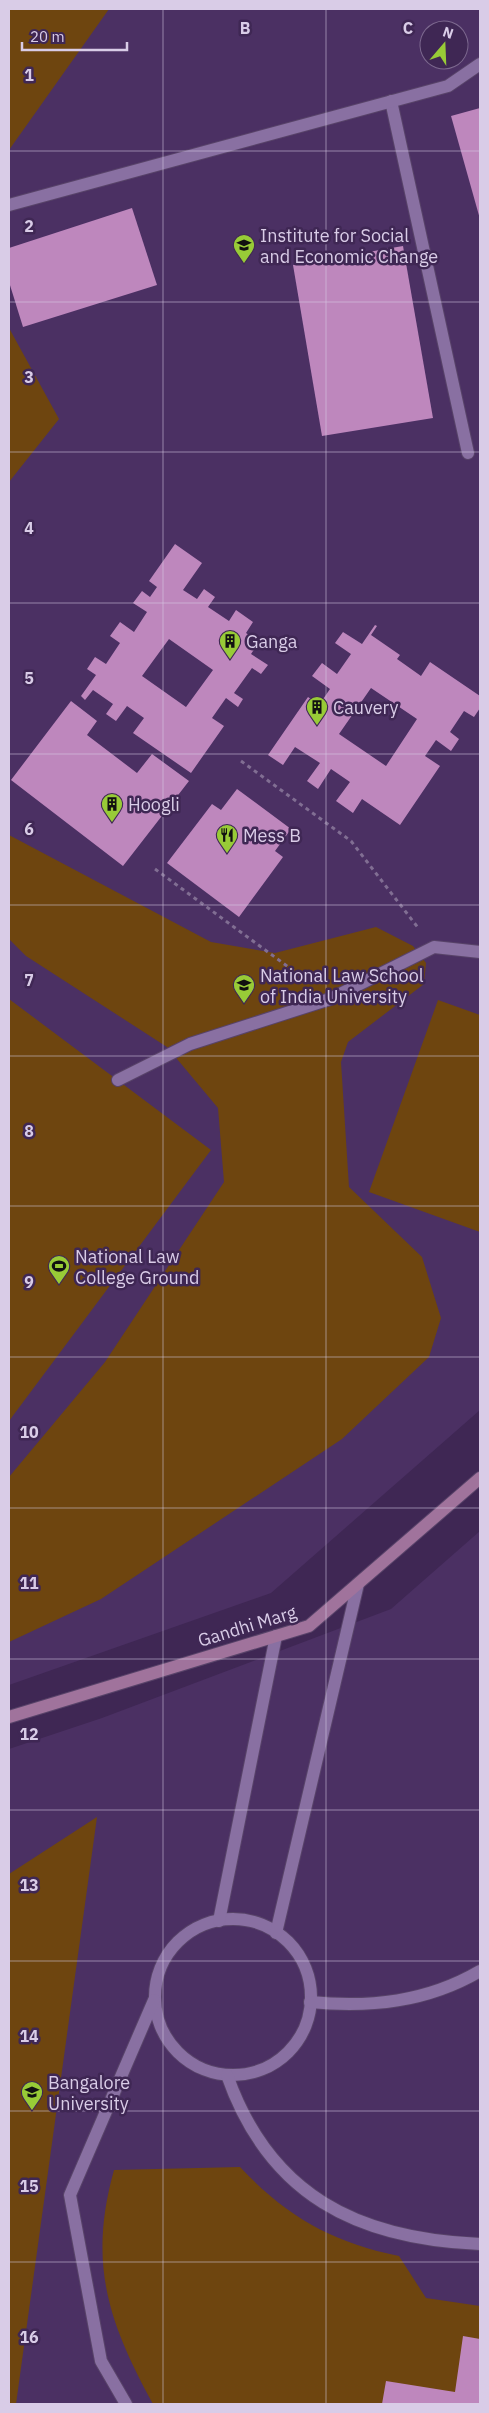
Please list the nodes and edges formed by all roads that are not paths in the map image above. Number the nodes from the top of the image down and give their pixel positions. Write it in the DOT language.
graph roads {
  1 [pos="480,64"];
  2 [pos="391,101"];
  3 [pos="9,205"];
  4 [pos="468,453"];
  5 [pos="480,952"];
  6 [pos="118,1080"];
  7 [pos="480,1478"];
  8 [pos="358,1584"];
  9 [pos="276,1636"];
  10 [pos="9,1717"];
  11 [pos="218,1921"];
  12 [pos="276,1933"];
  13 [pos="480,1971"];
  14 [pos="154,2000"];
  15 [pos="310,2002"];
  16 [pos="227,2074"];
  17 [pos="480,2244"];
  18 [pos="126,2404"];
  1 -- 2 [label="lane"];
  2 -- 3 [label="lane"];
  2 -- 4 [label="lane"];
  5 -- 6 [label="lane"];
  7 -- 8 [label="main road, Gandhi Marg"];
  8 -- 9 [label="main road, Gandhi Marg"];
  8 -- 12 [label="lane"];
  9 -- 10 [label="main road, Gandhi Marg"];
  9 -- 11 [label="lane"];
  11 -- 12 [label="lane"];
  11 -- 14 [label="lane"];
  12 -- 15 [label="lane"];
  13 -- 15 [label="lane"];
  14 -- 16 [label="lane"];
  14 -- 18 [label="lane"];
  15 -- 16 [label="lane"];
  16 -- 17 [label="lane"];
}
